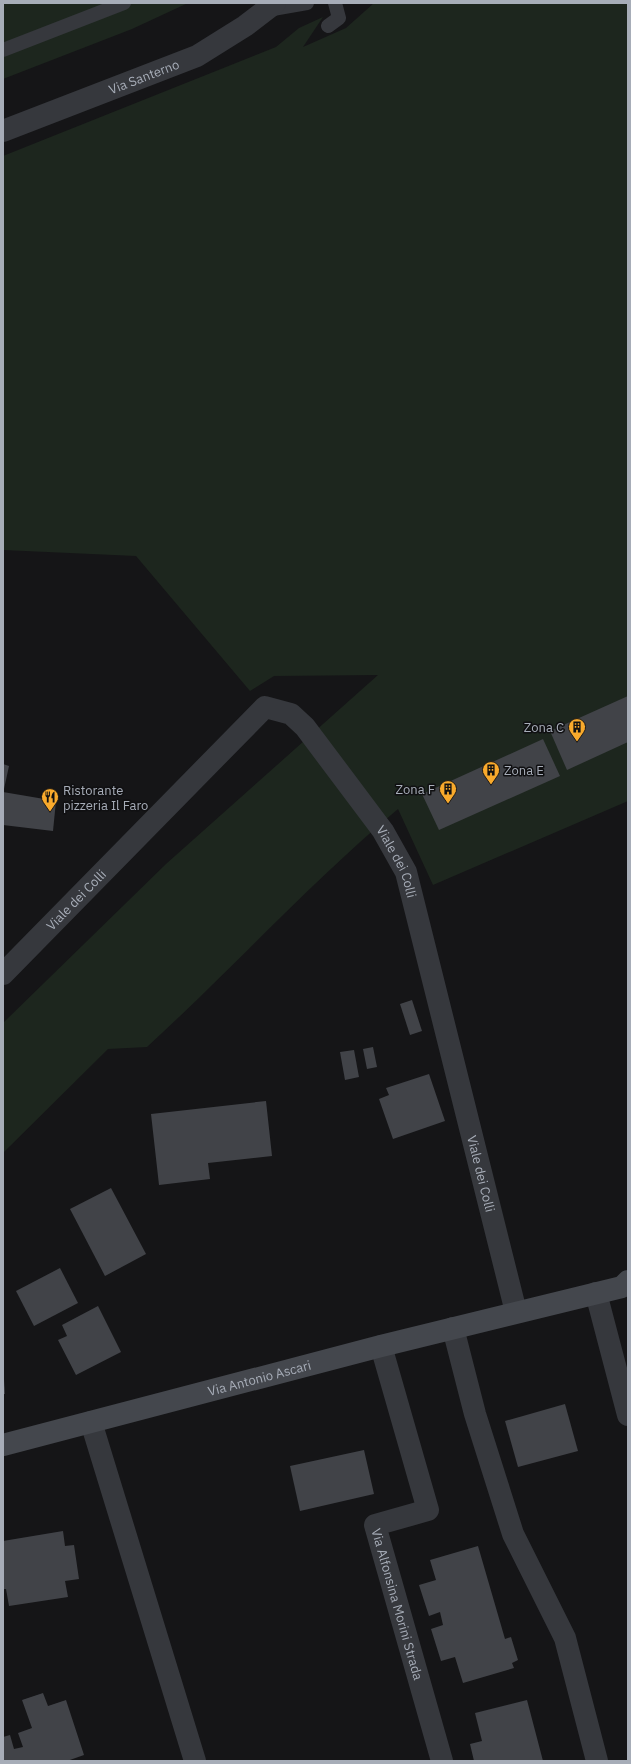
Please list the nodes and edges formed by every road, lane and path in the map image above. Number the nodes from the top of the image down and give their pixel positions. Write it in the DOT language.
graph roads {
  1 [pos="124,3"];
  2 [pos="307,3"];
  3 [pos="335,3"];
  4 [pos="270,7"];
  5 [pos="328,26"];
  6 [pos="3,50"];
  7 [pos="3,131"];
  8 [pos="3,974"];
  9 [pos="628,1281"];
  10 [pos="596,1293"];
  11 [pos="516,1312"];
  12 [pos="453,1328"];
  13 [pos="381,1346"];
  14 [pos="628,1415"];
  15 [pos="92,1422"];
  16 [pos="3,1445"];
  17 [pos="195,1761"];
  18 [pos="442,1761"];
  19 [pos="597,1761"];
  1 -- 6 [label="lane"];
  2 -- 4 [label="lane"];
  3 -- 5 [label="lane"];
  4 -- 7 [label="street, Via Santerno"];
  8 -- 11 [label="street, Viale dei Colli"];
  9 -- 10 [label="street"];
  10 -- 11 [label="street"];
  10 -- 14 [label="street"];
  11 -- 12 [label="street, Via Antonio Ascari"];
  12 -- 13 [label="street, Via Antonio Ascari"];
  12 -- 19 [label="street"];
  13 -- 15 [label="street, Via Antonio Ascari"];
  13 -- 18 [label="street, Via Alfonsina Morini Strada"];
  15 -- 16 [label="street, Via Antonio Ascari"];
  15 -- 17 [label="street"];
}
